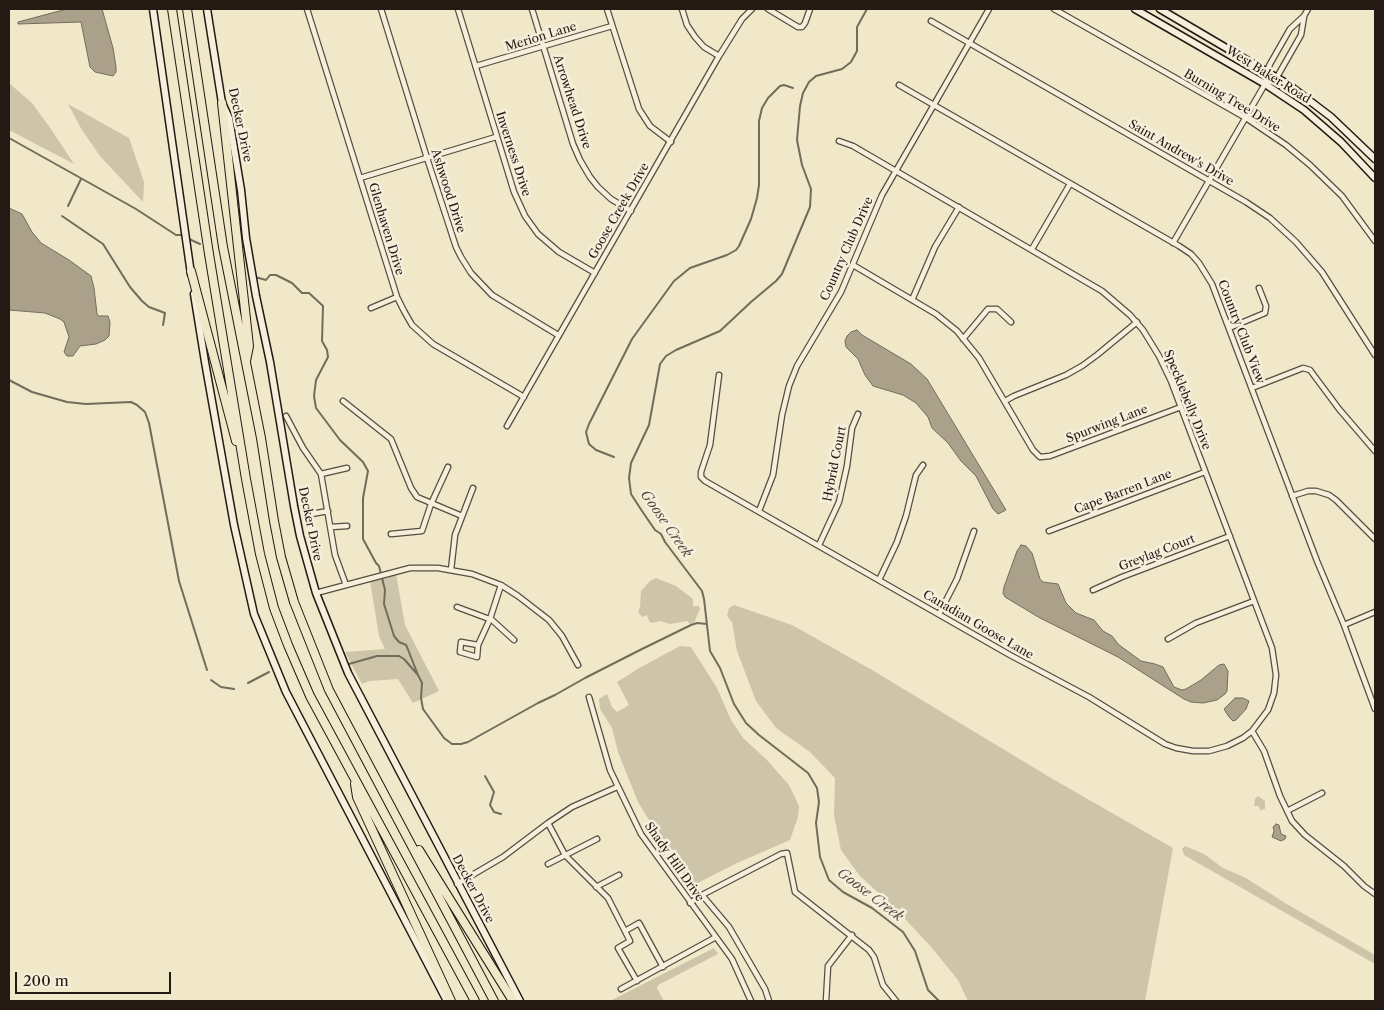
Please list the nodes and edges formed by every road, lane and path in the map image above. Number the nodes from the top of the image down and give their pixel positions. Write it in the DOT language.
graph roads {
  1 [pos="153,9"];
  2 [pos="172,9"];
  3 [pos="188,9"];
  4 [pos="207,9"];
  5 [pos="308,9"];
  6 [pos="381,9"];
  7 [pos="458,9"];
  8 [pos="532,9"];
  9 [pos="607,9"];
  10 [pos="682,9"];
  11 [pos="752,9"];
  12 [pos="768,9"];
  13 [pos="810,9"];
  14 [pos="989,9"];
  15 [pos="1054,9"];
  16 [pos="1135,9"];
  17 [pos="1160,9"];
  18 [pos="1308,9"];
  19 [pos="1304,16"];
  20 [pos="1180,20"];
  21 [pos="931,21"];
  22 [pos="612,26"];
  23 [pos="1175,31"];
  24 [pos="970,43"];
  25 [pos="544,46"];
  26 [pos="719,56"];
  27 [pos="476,66"];
  28 [pos="1267,70"];
  29 [pos="1277,76"];
  30 [pos="1265,84"];
  31 [pos="899,85"];
  32 [pos="222,103"];
  33 [pos="934,105"];
  34 [pos="1246,118"];
  35 [pos="496,136"];
  36 [pos="839,141"];
  37 [pos="671,142"];
  38 [pos="1373,156"];
  39 [pos="427,158"];
  40 [pos="1361,162"];
  41 [pos="896,171"];
  42 [pos="360,178"];
  43 [pos="1375,178"];
  44 [pos="1209,181"];
  45 [pos="1070,184"];
  46 [pos="959,207"];
  47 [pos="631,211"];
  48 [pos="1375,240"];
  49 [pos="1174,243"];
  50 [pos="1032,249"];
  51 [pos="853,265"];
  52 [pos="191,271"];
  53 [pos="595,273"];
  54 [pos="1259,288"];
  55 [pos="396,296"];
  56 [pos="912,300"];
  57 [pos="370,308"];
  58 [pos="1011,322"];
  59 [pos="1137,322"];
  60 [pos="1229,328"];
  61 [pos="558,335"];
  62 [pos="963,339"];
  63 [pos="1375,355"];
  64 [pos="245,366"];
  65 [pos="719,375"];
  66 [pos="1252,388"];
  67 [pos="524,397"];
  68 [pos="343,401"];
  69 [pos="1005,401"];
  70 [pos="1180,407"];
  71 [pos="858,414"];
  72 [pos="286,416"];
  73 [pos="507,426"];
  74 [pos="1375,452"];
  75 [pos="923,465"];
  76 [pos="448,467"];
  77 [pos="347,468"];
  78 [pos="1205,472"];
  79 [pos="321,474"];
  80 [pos="246,479"];
  81 [pos="473,488"];
  82 [pos="1292,496"];
  83 [pos="431,504"];
  84 [pos="328,511"];
  85 [pos="759,511"];
  86 [pos="306,515"];
  87 [pos="462,516"];
  88 [pos="347,526"];
  89 [pos="331,527"];
  90 [pos="1048,530"];
  91 [pos="974,531"];
  92 [pos="391,534"];
  93 [pos="1230,536"];
  94 [pos="1375,538"];
  95 [pos="819,545"];
  96 [pos="451,570"];
  97 [pos="879,580"];
  98 [pos="346,585"];
  99 [pos="501,585"];
  100 [pos="1093,590"];
  101 [pos="316,593"];
  102 [pos="1254,601"];
  103 [pos="457,607"];
  104 [pos="1375,612"];
  105 [pos="939,614"];
  106 [pos="490,619"];
  107 [pos="1344,625"];
  108 [pos="1168,638"];
  109 [pos="514,640"];
  110 [pos="478,645"];
  111 [pos="578,665"];
  112 [pos="589,697"];
  113 [pos="1375,709"];
  114 [pos="1252,731"];
  115 [pos="354,777"];
  116 [pos="617,787"];
  117 [pos="382,789"];
  118 [pos="1322,793"];
  119 [pos="1286,811"];
  120 [pos="548,823"];
  121 [pos="598,839"];
  122 [pos="566,855"];
  123 [pos="548,864"];
  124 [pos="619,875"];
  125 [pos="457,884"];
  126 [pos="596,887"];
  127 [pos="1375,894"];
  128 [pos="702,895"];
  129 [pos="690,903"];
  130 [pos="625,930"];
  131 [pos="852,935"];
  132 [pos="716,937"];
  133 [pos="662,966"];
  134 [pos="637,981"];
  135 [pos="621,990"];
  136 [pos="449,1001"];
  137 [pos="475,1001"];
  138 [pos="494,1001"];
  139 [pos="513,1001"];
  140 [pos="520,1001"];
  141 [pos="751,1001"];
  142 [pos="769,1001"];
  143 [pos="826,1001"];
  144 [pos="896,1001"];
  1 -- 52 [label="main road"];
  2 -- 80 [label="highway"];
  3 -- 64 [label="highway"];
  4 -- 32 [label="main road, Decker Drive"];
  5 -- 42 [label="street, Glenhaven Drive"];
  6 -- 39 [label="street, Ashwood Drive"];
  7 -- 27 [label="street, Inverness Drive"];
  8 -- 25 [label="street, Arrowhead Drive"];
  9 -- 22 [label="street"];
  10 -- 26 [label="street"];
  11 -- 26 [label="street, Goose Creek Drive"];
  12 -- 13 [label="street"];
  14 -- 24 [label="street, Country Club Drive"];
  15 -- 34 [label="street, Burning Tree Drive"];
  16 -- 23 [label="main road, West Baker Road"];
  17 -- 20 [label="main road, West Baker Road"];
  18 -- 19 [label="street"];
  19 -- 28 [label="street"];
  19 -- 29 [label="street"];
  20 -- 23 [label="main road"];
  20 -- 28 [label="main road, West Baker Road"];
  21 -- 24 [label="street, Saint Andrew's Drive"];
  22 -- 25 [label="street, Merion Lane"];
  22 -- 37 [label="street"];
  23 -- 30 [label="main road, West Baker Road"];
  24 -- 33 [label="street, Country Club Drive"];
  24 -- 44 [label="street, Saint Andrew's Drive"];
  25 -- 27 [label="street, Merion Lane"];
  25 -- 47 [label="street, Arrowhead Drive"];
  26 -- 37 [label="street, Goose Creek Drive"];
  27 -- 35 [label="street, Inverness Drive"];
  28 -- 29 [label="main road, West Baker Road"];
  28 -- 30 [label="street"];
  29 -- 30 [label="street"];
  29 -- 38 [label="main road, West Baker Road"];
  30 -- 34 [label="street"];
  30 -- 40 [label="main road, West Baker Road"];
  31 -- 33 [label="street, Country Club View"];
  32 -- 64 [label="highway"];
  32 -- 101 [label="main road, Decker Drive"];
  33 -- 41 [label="street, Country Club Drive"];
  33 -- 45 [label="street, Country Club View"];
  34 -- 44 [label="street"];
  34 -- 48 [label="street, Burning Tree Drive"];
  35 -- 39 [label="street"];
  35 -- 53 [label="street, Inverness Drive"];
  36 -- 41 [label="street, Specklebelly Drive"];
  37 -- 47 [label="street, Goose Creek Drive"];
  38 -- 40 [label="main road"];
  39 -- 42 [label="street"];
  39 -- 61 [label="street, Ashwood Drive"];
  40 -- 43 [label="main road, West Baker Road"];
  41 -- 46 [label="street, Specklebelly Drive"];
  41 -- 51 [label="street, Country Club Drive"];
  42 -- 55 [label="street, Glenhaven Drive"];
  44 -- 49 [label="street"];
  44 -- 63 [label="street, Saint Andrew's Drive"];
  45 -- 49 [label="street, Country Club View"];
  45 -- 50 [label="street"];
  46 -- 50 [label="street, Specklebelly Drive"];
  46 -- 56 [label="street"];
  47 -- 53 [label="street, Goose Creek Drive"];
  49 -- 60 [label="street, Country Club View"];
  50 -- 59 [label="street, Specklebelly Drive"];
  51 -- 56 [label="street"];
  51 -- 85 [label="street, Country Club Drive"];
  52 -- 80 [label="highway"];
  52 -- 136 [label="main road"];
  53 -- 61 [label="street, Goose Creek Drive"];
  54 -- 60 [label="street"];
  55 -- 57 [label="street"];
  55 -- 67 [label="street, Glenhaven Drive"];
  56 -- 62 [label="street"];
  58 -- 62 [label="street"];
  59 -- 69 [label="street"];
  59 -- 70 [label="street, Specklebelly Drive"];
  60 -- 66 [label="street, Country Club View"];
  61 -- 67 [label="street, Goose Creek Drive"];
  62 -- 69 [label="street"];
  64 -- 117 [label="highway"];
  65 -- 85 [label="street, Canadian Goose Lane"];
  66 -- 74 [label="street"];
  66 -- 82 [label="street, Country Club View"];
  67 -- 73 [label="street, Goose Creek Drive"];
  68 -- 83 [label="street"];
  69 -- 70 [label="street, Spurwing Lane"];
  70 -- 78 [label="street, Specklebelly Drive"];
  71 -- 95 [label="street, Hybrid Court"];
  72 -- 79 [label="street"];
  75 -- 97 [label="street"];
  76 -- 83 [label="street"];
  77 -- 79 [label="street"];
  78 -- 90 [label="street, Cape Barren Lane"];
  78 -- 93 [label="street, Specklebelly Drive"];
  79 -- 84 [label="street"];
  80 -- 115 [label="highway"];
  81 -- 87 [label="street"];
  82 -- 94 [label="street"];
  82 -- 107 [label="street, Country Club View"];
  83 -- 87 [label="street"];
  83 -- 92 [label="street"];
  84 -- 86 [label="street"];
  84 -- 89 [label="street"];
  85 -- 95 [label="street, Canadian Goose Lane"];
  87 -- 96 [label="street"];
  88 -- 89 [label="street"];
  89 -- 98 [label="street"];
  91 -- 105 [label="street"];
  93 -- 100 [label="street, Greylag Court"];
  93 -- 102 [label="street, Specklebelly Drive"];
  95 -- 97 [label="street, Canadian Goose Lane"];
  96 -- 98 [label="street"];
  96 -- 99 [label="street"];
  97 -- 105 [label="street, Canadian Goose Lane"];
  98 -- 101 [label="street"];
  99 -- 106 [label="street"];
  99 -- 111 [label="street"];
  101 -- 125 [label="main road, Decker Drive"];
  102 -- 108 [label="street"];
  102 -- 114 [label="street, Specklebelly Drive"];
  103 -- 106 [label="street"];
  104 -- 107 [label="street"];
  105 -- 114 [label="street, Canadian Goose Lane"];
  106 -- 109 [label="street"];
  106 -- 110 [label="street"];
  107 -- 113 [label="street, Country Club View"];
  110 -- 110 [label="street"];
  112 -- 116 [label="street, Shady Hill Drive"];
  114 -- 119 [label="street"];
  115 -- 136 [label="highway"];
  115 -- 137 [label="highway"];
  116 -- 120 [label="street"];
  116 -- 129 [label="street, Shady Hill Drive"];
  117 -- 138 [label="highway"];
  117 -- 139 [label="highway"];
  118 -- 119 [label="street"];
  119 -- 127 [label="street"];
  120 -- 122 [label="street"];
  120 -- 125 [label="street"];
  121 -- 122 [label="street"];
  122 -- 123 [label="street"];
  122 -- 126 [label="street"];
  124 -- 126 [label="street"];
  125 -- 140 [label="main road, Decker Drive"];
  126 -- 130 [label="street"];
  128 -- 129 [label="street"];
  128 -- 131 [label="street"];
  128 -- 142 [label="street"];
  129 -- 132 [label="street, Shady Hill Drive"];
  130 -- 133 [label="street"];
  130 -- 134 [label="street"];
  131 -- 143 [label="street"];
  131 -- 144 [label="street"];
  132 -- 133 [label="street"];
  132 -- 141 [label="street, Shady Hill Drive"];
  133 -- 134 [label="street"];
  134 -- 135 [label="street"];
}
